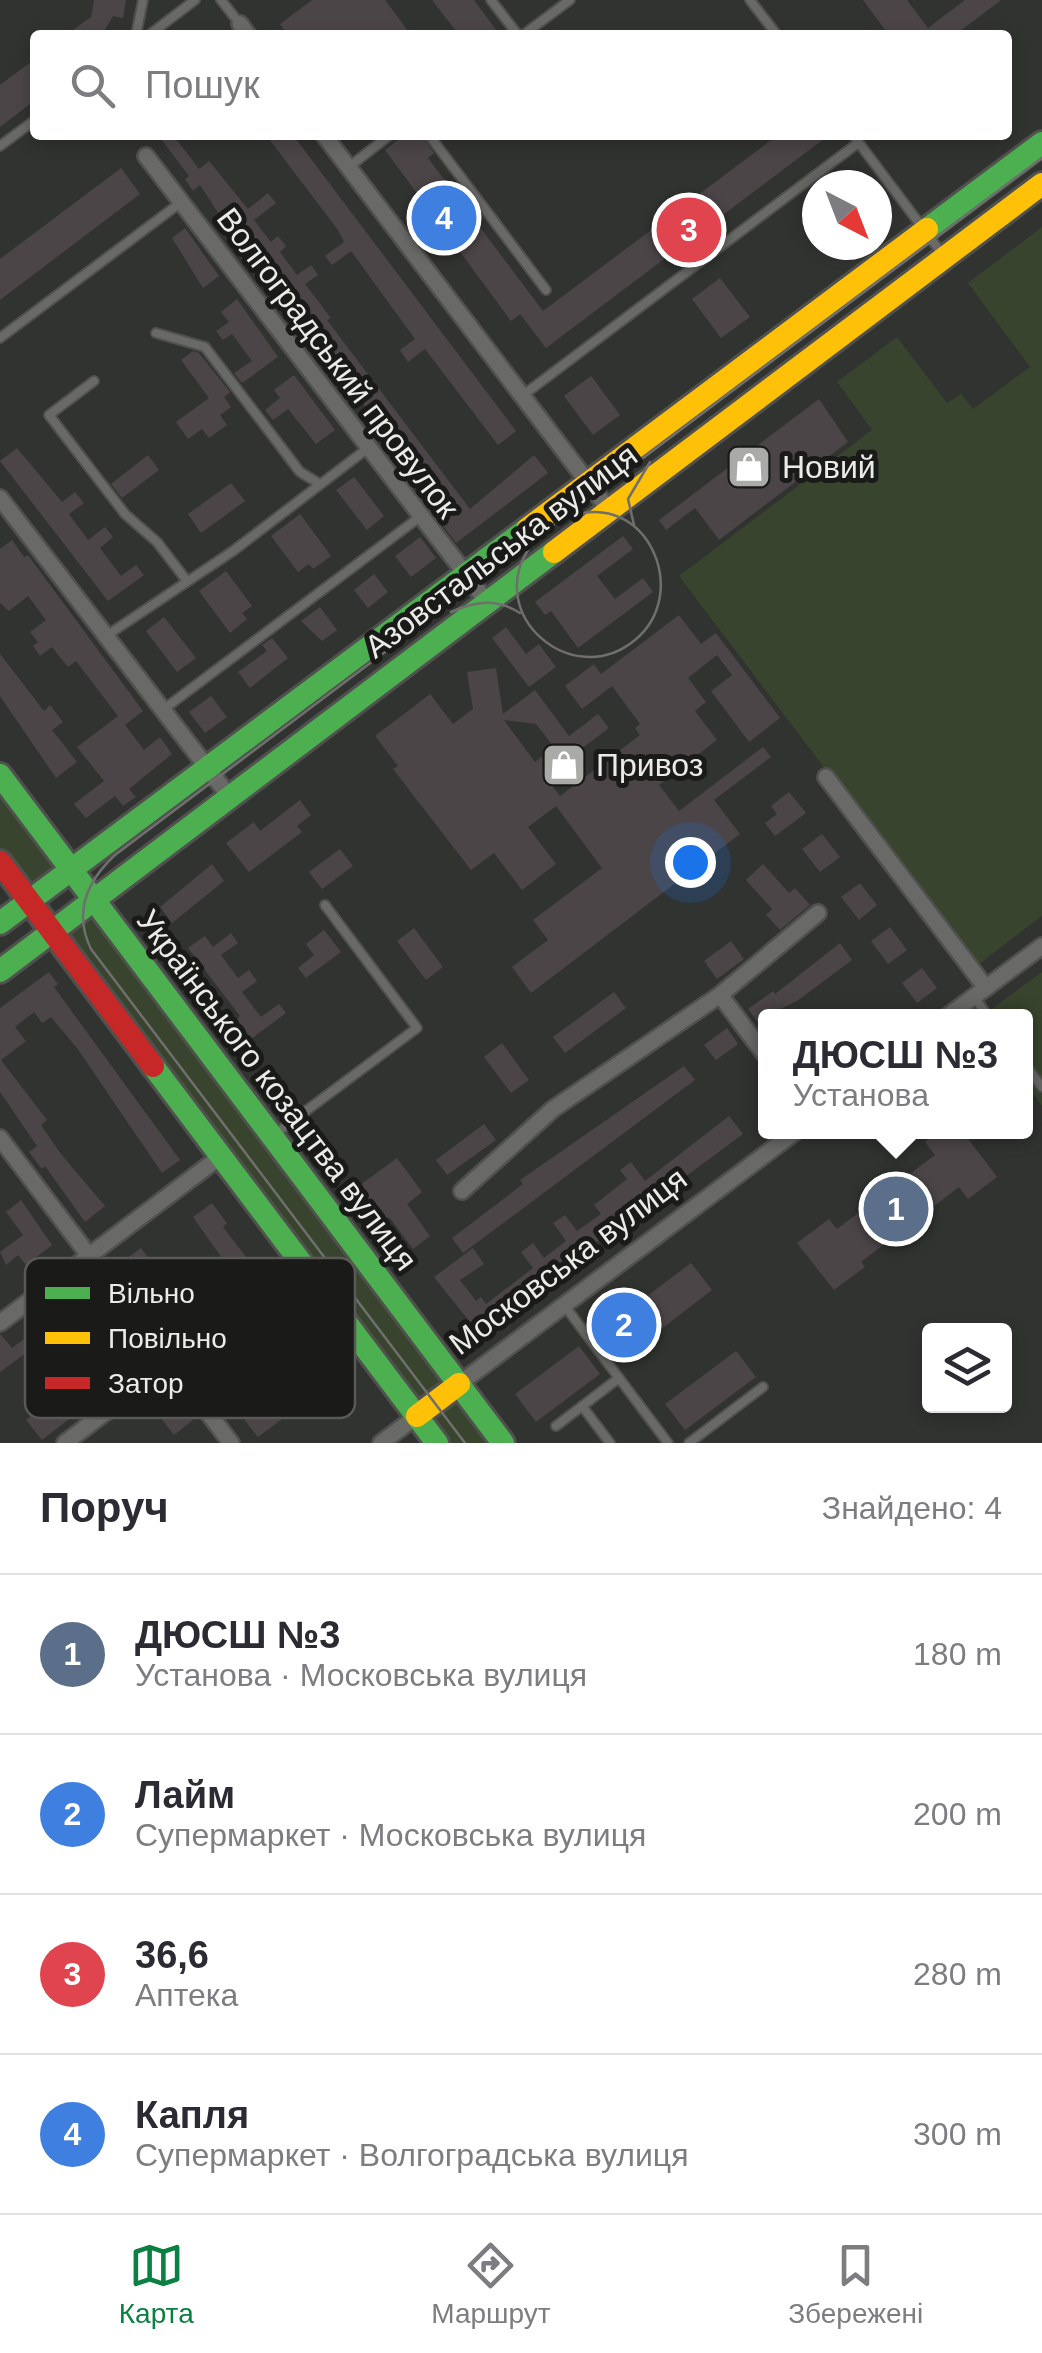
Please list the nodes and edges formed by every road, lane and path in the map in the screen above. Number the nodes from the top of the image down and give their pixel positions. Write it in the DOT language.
graph roads {
  1 [pos="143,0"];
  2 [pos="195,0"];
  3 [pos="221,0"];
  4 [pos="492,0"];
  5 [pos="570,0"];
  6 [pos="750,0"];
  7 [pos="137,30"];
  8 [pos="155,30"];
  9 [pos="244,30"];
  10 [pos="516,30"];
  11 [pos="527,30"];
  12 [pos="773,30"];
  13 [pos="30,124"];
  14 [pos="328,140"];
  15 [pos="383,140"];
  16 [pos="433,140"];
  17 [pos="855,140"];
  18 [pos="857,140"];
  19 [pos="1042,143"];
  20 [pos="0,146"];
  21 [pos="146,156"];
  22 [pos="348,167"];
  23 [pos="1042,184"];
  24 [pos="181,202"];
  25 [pos="926,231"];
  26 [pos="945,257"];
  27 [pos="546,290"];
  28 [pos="156,334"];
  29 [pos="0,338"];
  30 [pos="94,380"];
  31 [pos="522,396"];
  32 [pos="368,448"];
  33 [pos="320,484"];
  34 [pos="589,484"];
  35 [pos="0,498"];
  36 [pos="609,510"];
  37 [pos="420,516"];
  38 [pos="466,576"];
  39 [pos="188,582"];
  40 [pos="487,602"];
  41 [pos="106,636"];
  42 [pos="163,710"];
  43 [pos="209,770"];
  44 [pos="0,775"];
  45 [pos="826,777"];
  46 [pos="230,796"];
  47 [pos="0,862"];
  48 [pos="73,872"];
  49 [pos="93,899"];
  50 [pos="29,901"];
  51 [pos="325,905"];
  52 [pos="818,913"];
  53 [pos="0,923"];
  54 [pos="53,932"];
  55 [pos="1042,946"];
  56 [pos="0,972"];
  57 [pos="980,993"];
  58 [pos="720,995"];
  59 [pos="958,1009"];
  60 [pos="986,1009"];
  61 [pos="758,1045"];
  62 [pos="272,1136"];
  63 [pos="0,1138"];
  64 [pos="786,1139"];
  65 [pos="221,1156"];
  66 [pos="462,1190"];
  67 [pos="89,1256"];
  68 [pos="86,1258"];
  69 [pos="298,1258"];
  70 [pos="25,1303"];
  71 [pos="564,1305"];
  72 [pos="0,1322"];
  73 [pos="355,1335"];
  74 [pos="619,1378"];
  75 [pos="458,1384"];
  76 [pos="763,1387"];
  77 [pos="582,1406"];
  78 [pos="416,1416"];
  79 [pos="98,1418"];
  80 [pos="212,1418"];
  81 [pos="556,1426"];
  82 [pos="66,1443"];
  83 [pos="231,1443"];
  84 [pos="380,1443"];
  85 [pos="437,1443"];
  86 [pos="503,1443"];
  87 [pos="610,1443"];
  88 [pos="668,1443"];
  89 [pos="689,1443"];
  1 -- 7 [label="lane"];
  2 -- 8 [label="lane"];
  3 -- 9 [label="lane"];
  4 -- 10 [label="lane"];
  5 -- 11 [label="lane"];
  6 -- 12 [label="lane"];
  13 -- 20 [label="lane"];
  14 -- 22 [label="street"];
  15 -- 22 [label="lane"];
  16 -- 27 [label="lane"];
  17 -- 31 [label="lane"];
  18 -- 25 [label="lane"];
  19 -- 25 [label="street, Азовстальська вулиця"];
  21 -- 24 [label="street, Волгоградський провулок"];
  22 -- 31 [label="street"];
  23 -- 26 [label="street, Азовстальська вулиця"];
  24 -- 29 [label="lane"];
  24 -- 32 [label="street, Волгоградський провулок"];
  25 -- 26 [label="lane"];
  25 -- 34 [label="street, Азовстальська вулиця"];
  26 -- 36 [label="street, Азовстальська вулиця"];
  28 -- 33 [label="lane"];
  30 -- 39 [label="lane"];
  31 -- 34 [label="street"];
  32 -- 33 [label="lane"];
  32 -- 37 [label="street, Волгоградський провулок"];
  33 -- 39 [label="lane"];
  34 -- 36 [label="street"];
  34 -- 38 [label="street, Азовстальська вулиця"];
  35 -- 41 [label="street"];
  36 -- 40 [label="street, Азовстальська вулиця"];
  37 -- 38 [label="street, Волгоградський провулок"];
  37 -- 42 [label="lane"];
  38 -- 40 [label="street, Волгоградський провулок"];
  38 -- 43 [label="street, Азовстальська вулиця"];
  39 -- 41 [label="lane"];
  40 -- 46 [label="street, Азовстальська вулиця"];
  41 -- 42 [label="street"];
  42 -- 43 [label="street"];
  43 -- 46 [label="street"];
  43 -- 48 [label="street, Азовстальська вулиця"];
  44 -- 48 [label="street, Українського козацтва вулиця"];
  45 -- 57 [label="street"];
  46 -- 49 [label="street, Азовстальська вулиця"];
  47 -- 50 [label="street"];
  48 -- 49 [label="street, Українського козацтва вулиця"];
  48 -- 50 [label="street, Азовстальська вулиця"];
  49 -- 54 [label="street, Азовстальська вулиця"];
  49 -- 62 [label="street, Українського козацтва вулиця"];
  50 -- 53 [label="street, Азовстальська вулиця"];
  50 -- 54 [label="street"];
  51 -- 62 [label="lane"];
  52 -- 58 [label="street"];
  54 -- 56 [label="street, Азовстальська вулиця"];
  54 -- 65 [label="street"];
  55 -- 57 [label="street"];
  57 -- 59 [label="street"];
  57 -- 60 [label="lane"];
  58 -- 61 [label="street"];
  58 -- 66 [label="street"];
  62 -- 75 [label="street, Українського козацтва вулиця"];
  63 -- 67 [label="street"];
  64 -- 71 [label="street, Московська вулиця"];
  65 -- 67 [label="street"];
  65 -- 69 [label="street"];
  67 -- 68 [label="street"];
  70 -- 72 [label="street"];
  71 -- 74 [label="lane"];
  71 -- 75 [label="street, Московська вулиця"];
  73 -- 78 [label="street"];
  74 -- 77 [label="lane"];
  74 -- 88 [label="lane"];
  75 -- 78 [label="street, Московська вулиця"];
  75 -- 86 [label="street, Українського козацтва вулиця"];
  76 -- 89 [label="lane"];
  77 -- 81 [label="lane"];
  77 -- 87 [label="lane"];
  78 -- 84 [label="street, Московська вулиця"];
  78 -- 85 [label="street"];
  79 -- 82 [label="street"];
  80 -- 83 [label="street"];
}
